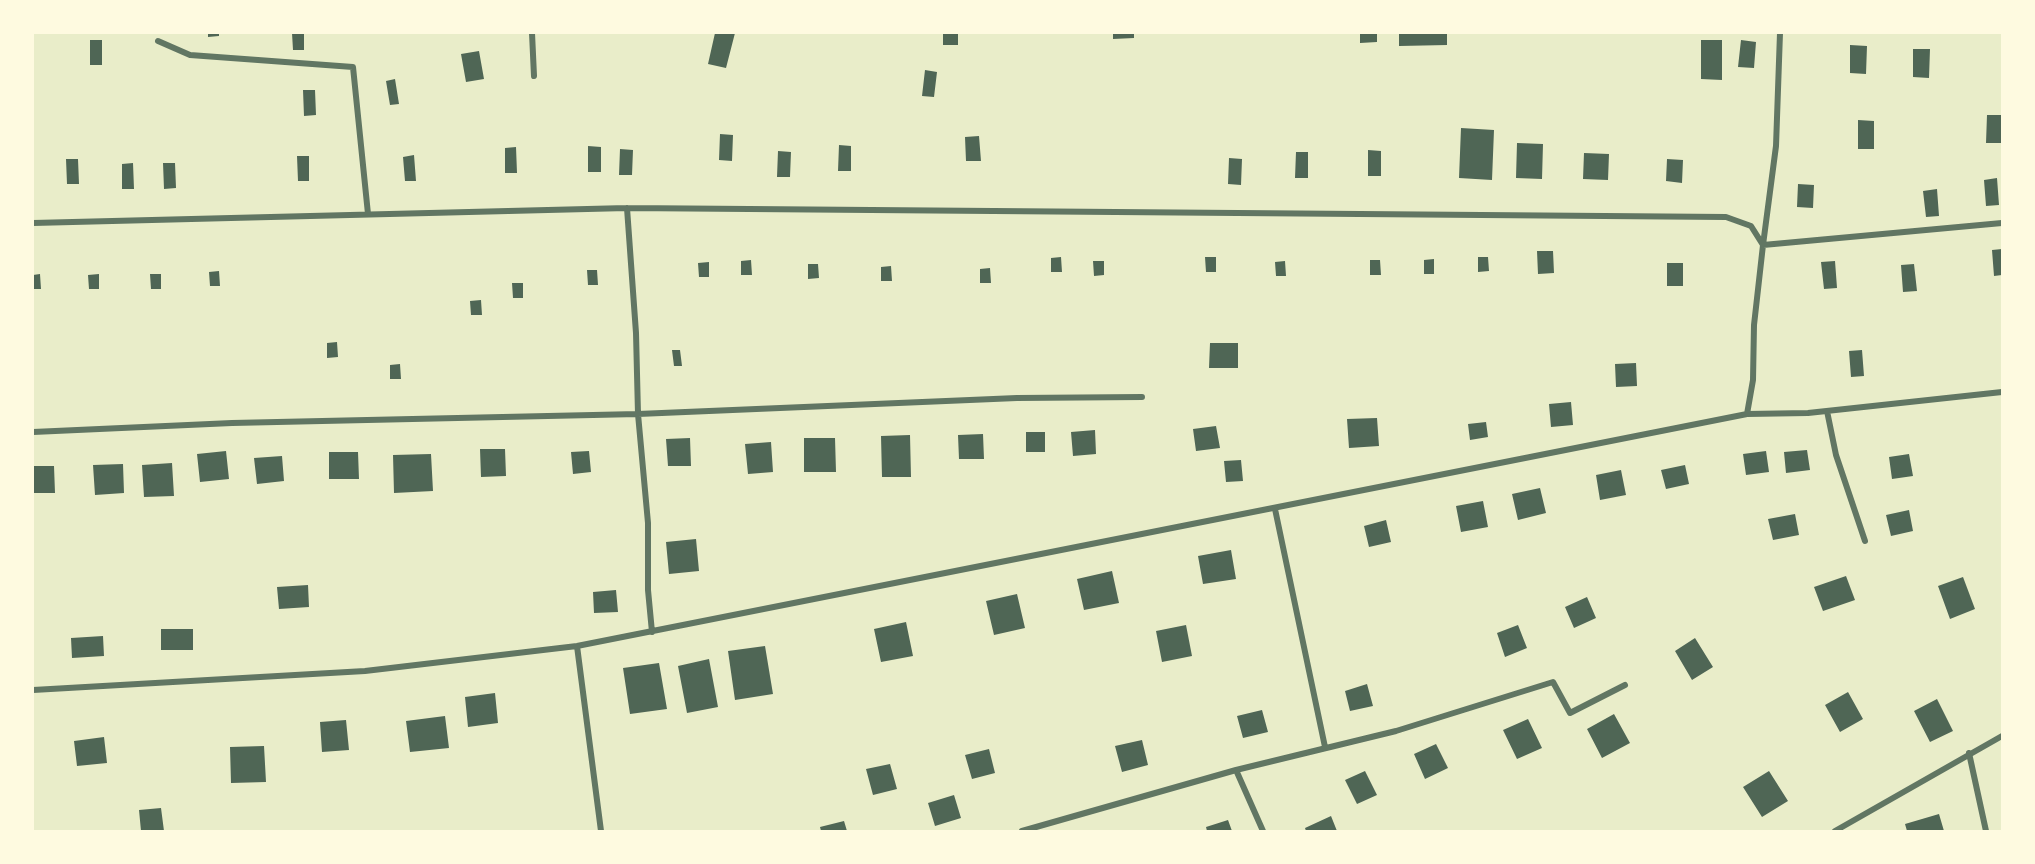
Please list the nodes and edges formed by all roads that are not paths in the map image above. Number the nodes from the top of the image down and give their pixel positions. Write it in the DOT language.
graph roads {
  1 [pos="532,33"];
  2 [pos="1780,33"];
  3 [pos="158,41"];
  4 [pos="534,76"];
  5 [pos="627,207"];
  6 [pos="368,214"];
  7 [pos="33,223"];
  8 [pos="2002,223"];
  9 [pos="1763,245"];
  10 [pos="2002,392"];
  11 [pos="1142,397"];
  12 [pos="1827,411"];
  13 [pos="638,414"];
  14 [pos="1747,414"];
  15 [pos="33,432"];
  16 [pos="1275,509"];
  17 [pos="1865,541"];
  18 [pos="652,632"];
  19 [pos="577,646"];
  20 [pos="1625,685"];
  21 [pos="33,690"];
  22 [pos="2002,735"];
  23 [pos="1325,747"];
  24 [pos="1969,753"];
  25 [pos="1236,770"];
  26 [pos="601,831"];
  27 [pos="1022,831"];
  28 [pos="1263,831"];
  29 [pos="1836,831"];
  30 [pos="1986,831"];
  1 -- 4 [label="street"];
  2 -- 9 [label="street"];
  3 -- 6 [label="street"];
  5 -- 6 [label="street"];
  5 -- 9 [label="street"];
  5 -- 13 [label="street"];
  6 -- 7 [label="street"];
  8 -- 9 [label="street"];
  9 -- 14 [label="street"];
  10 -- 12 [label="street"];
  11 -- 13 [label="street"];
  12 -- 14 [label="street"];
  12 -- 17 [label="street"];
  13 -- 15 [label="street"];
  13 -- 18 [label="street"];
  14 -- 16 [label="street"];
  16 -- 18 [label="street"];
  16 -- 23 [label="street"];
  18 -- 19 [label="street"];
  19 -- 21 [label="street"];
  19 -- 26 [label="street"];
  20 -- 23 [label="street"];
  22 -- 24 [label="street"];
  23 -- 25 [label="street"];
  24 -- 29 [label="street"];
  24 -- 30 [label="street"];
  25 -- 27 [label="street"];
  25 -- 28 [label="street"];
}
